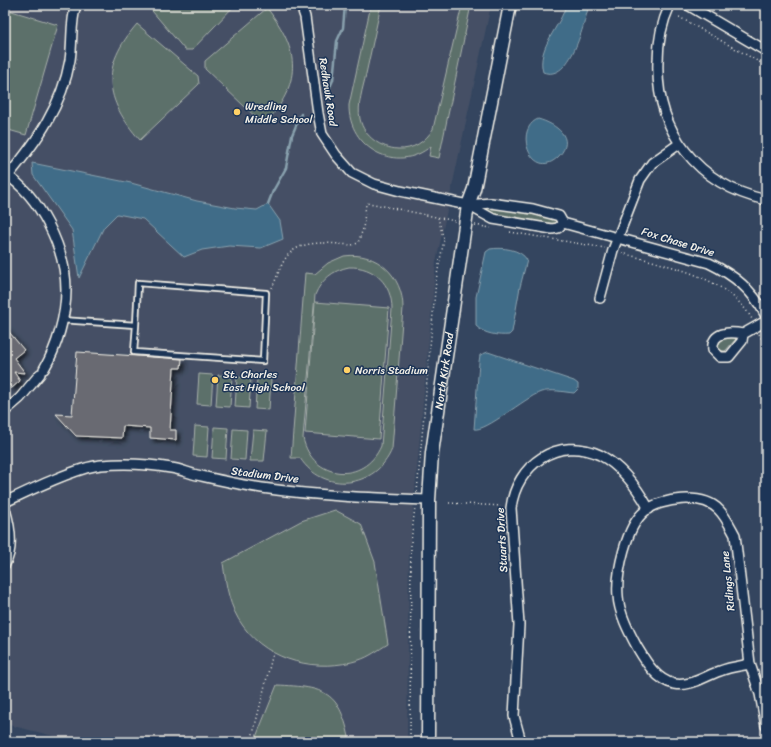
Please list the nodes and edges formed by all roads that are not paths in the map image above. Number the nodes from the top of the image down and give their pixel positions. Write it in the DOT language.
graph roads {
  1 [pos="76,5"];
  2 [pos="301,5"];
  3 [pos="510,5"];
  4 [pos="670,5"];
  5 [pos="688,5"];
  6 [pos="766,51"];
  7 [pos="679,144"];
  8 [pos="6,176"];
  9 [pos="766,200"];
  10 [pos="468,205"];
  11 [pos="563,223"];
  12 [pos="619,237"];
  13 [pos="600,298"];
  14 [pos="766,316"];
  15 [pos="61,320"];
  16 [pos="766,321"];
  17 [pos="136,325"];
  18 [pos="743,334"];
  19 [pos="5,411"];
  20 [pos="429,500"];
  21 [pos="5,502"];
  22 [pos="649,509"];
  23 [pos="5,510"];
  24 [pos="5,564"];
  25 [pos="750,664"];
  26 [pos="766,726"];
  27 [pos="428,742"];
  28 [pos="521,742"];
  1 -- 8 [label="street"];
  2 -- 10 [label="street, Redhawk Road"];
  3 -- 10 [label="main road, North Kirk Road"];
  4 -- 7 [label="street"];
  5 -- 6 [label="street"];
  7 -- 9 [label="street"];
  7 -- 12 [label="street"];
  8 -- 15 [label="street"];
  10 -- 11 [label="street, Fox Chase Drive"];
  10 -- 11 [label="street, Fox Chase Drive"];
  10 -- 20 [label="main road, North Kirk Road"];
  11 -- 12 [label="street, Fox Chase Drive"];
  12 -- 13 [label="street"];
  12 -- 14 [label="street, Fox Chase Drive"];
  15 -- 17 [label="lane"];
  15 -- 19 [label="street"];
  16 -- 18 [label="street"];
  17 -- 17 [label="lane"];
  20 -- 21 [label="street, Stadium Drive"];
  20 -- 27 [label="main road, North Kirk Road"];
  22 -- 25 [label="street, Ridings Lane"];
  22 -- 25 [label="street"];
  22 -- 28 [label="street, Stuarts Drive"];
  23 -- 24 [label="street"];
  25 -- 26 [label="street, Ridings Lane"];
}
